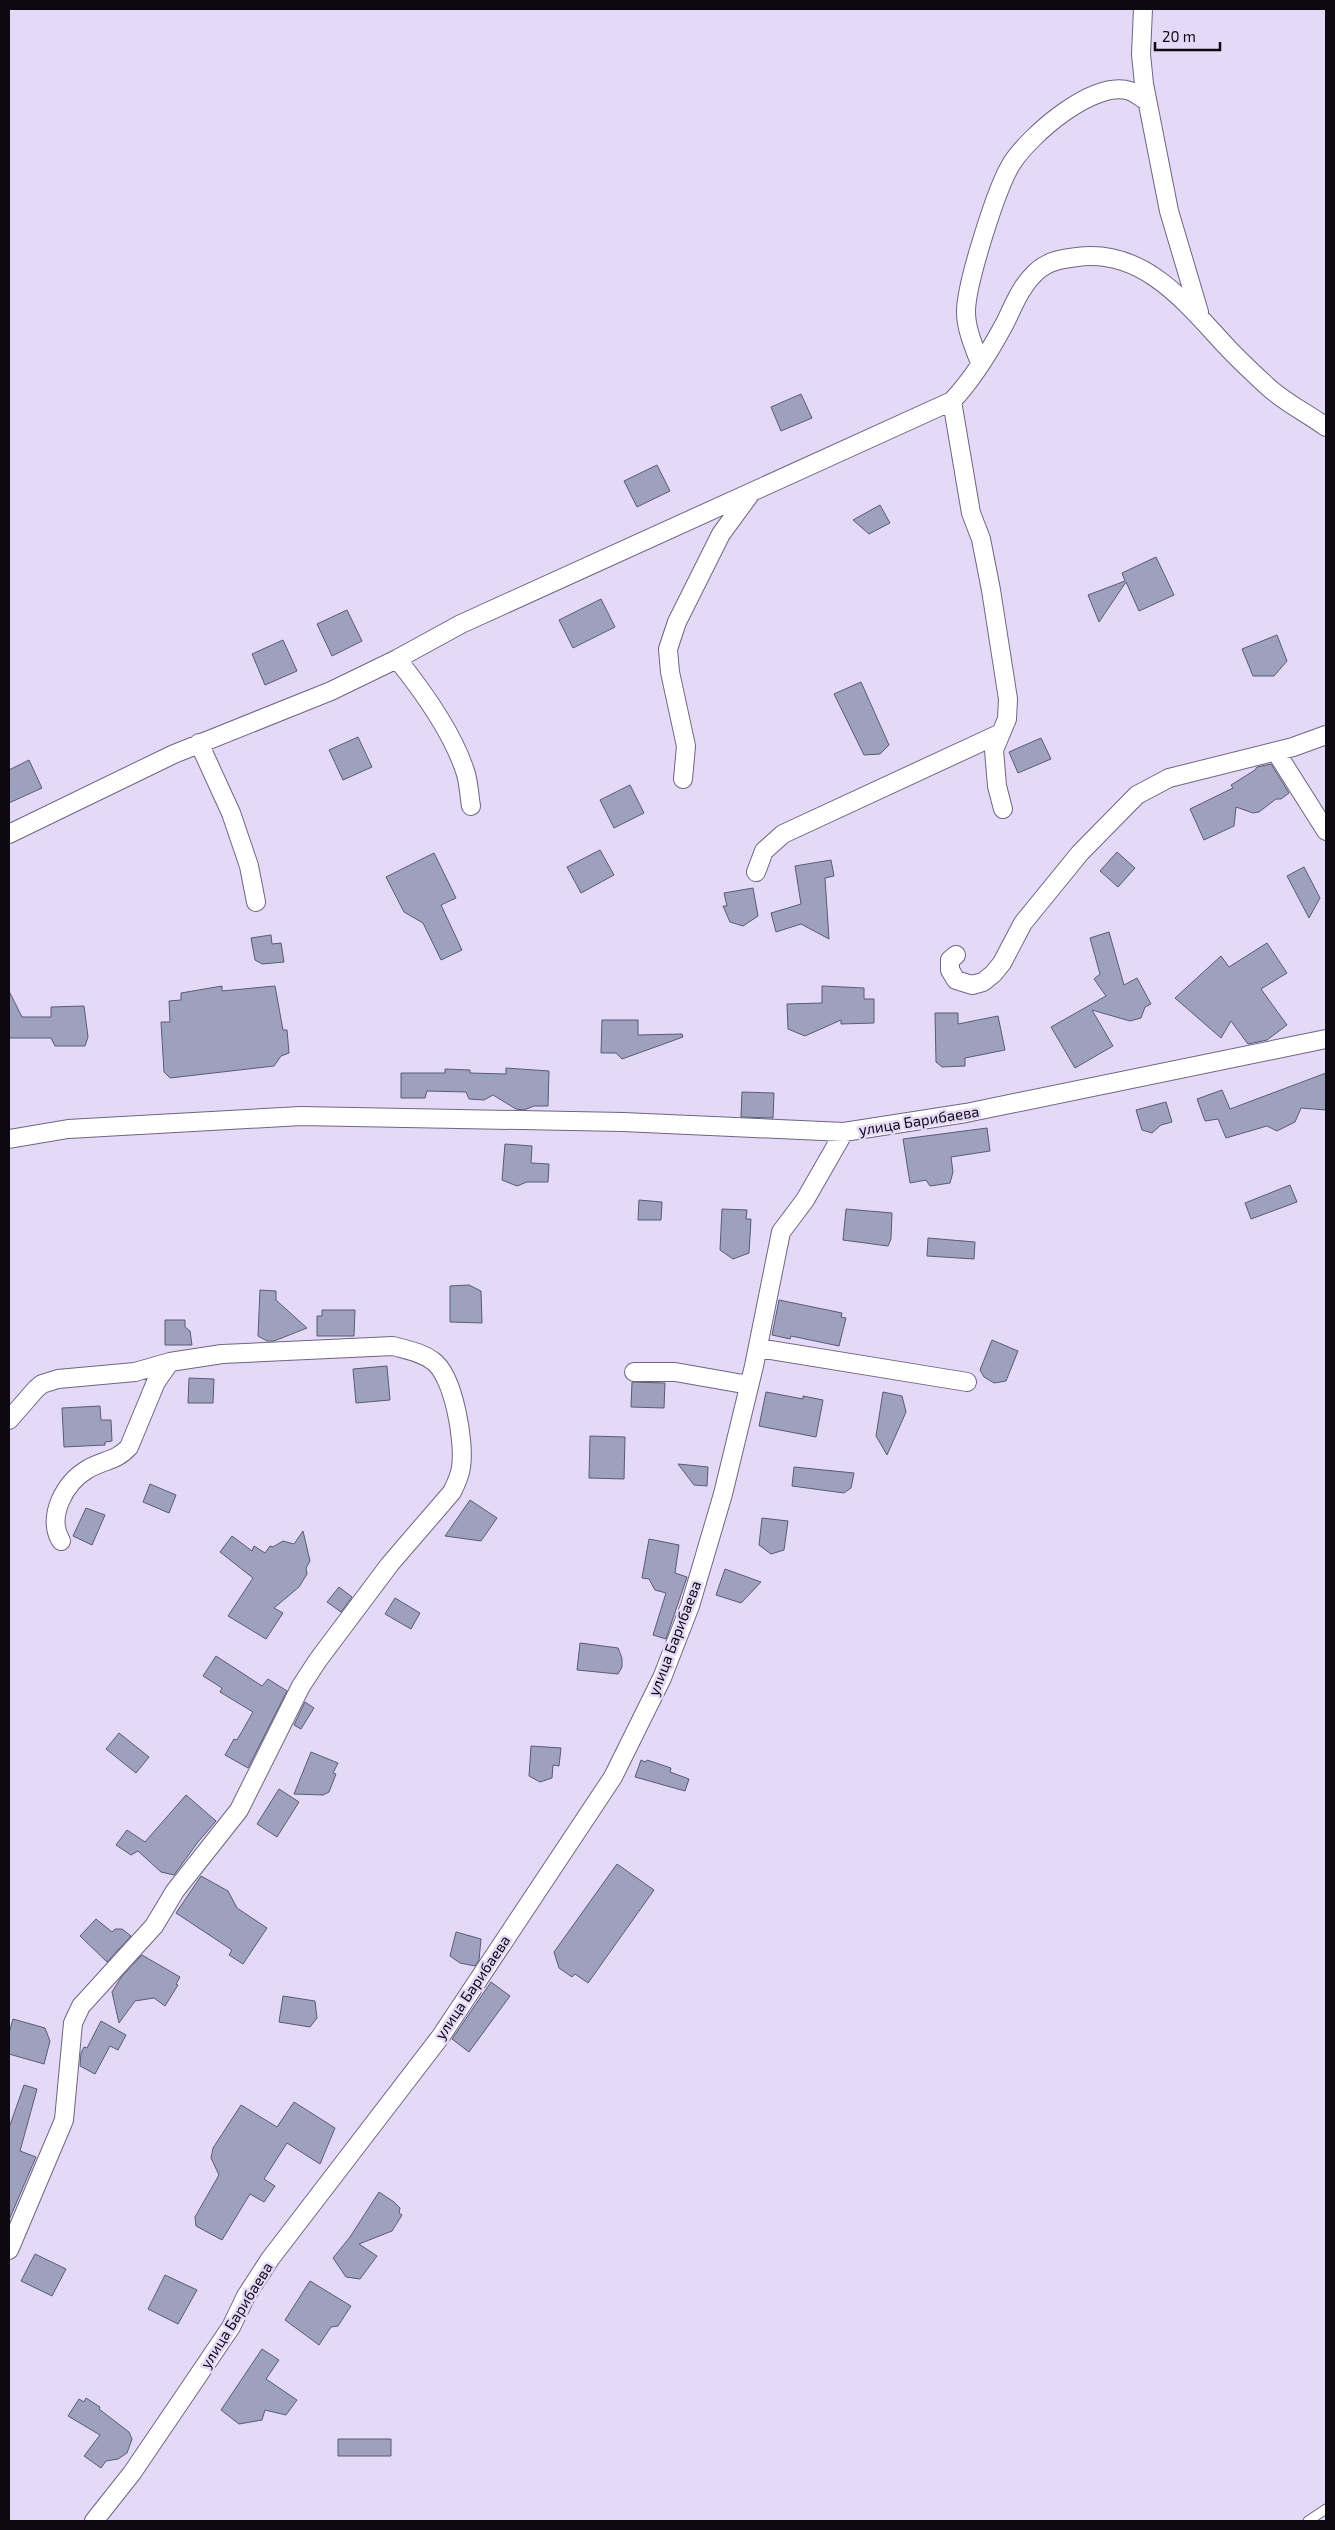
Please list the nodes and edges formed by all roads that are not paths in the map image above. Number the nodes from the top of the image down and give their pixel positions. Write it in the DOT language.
graph roads {
  1 [pos="1143,9"];
  2 [pos="1147,100"];
  3 [pos="1201,317"];
  4 [pos="980,363"];
  5 [pos="952,401"];
  6 [pos="1326,427"];
  7 [pos="752,491"];
  8 [pos="397,659"];
  9 [pos="1001,733"];
  10 [pos="1326,735"];
  11 [pos="199,743"];
  12 [pos="1276,752"];
  13 [pos="683,779"];
  14 [pos="471,806"];
  15 [pos="1002,808"];
  16 [pos="1326,831"];
  17 [pos="9,834"];
  18 [pos="756,872"];
  19 [pos="256,902"];
  20 [pos="956,955"];
  21 [pos="1326,1039"];
  22 [pos="844,1132"];
  23 [pos="9,1139"];
  24 [pos="758,1348"];
  25 [pos="170,1362"];
  26 [pos="634,1372"];
  27 [pos="968,1382"];
  28 [pos="749,1385"];
  29 [pos="9,1420"];
  30 [pos="61,1541"];
  31 [pos="9,2250"];
  32 [pos="1326,2509"];
  33 [pos="94,2521"];
  34 [pos="1308,2521"];
  1 -- 2 [label="street"];
  2 -- 3 [label="street"];
  2 -- 4 [label="street"];
  3 -- 4 [label="street"];
  3 -- 6 [label="street"];
  4 -- 5 [label="street"];
  5 -- 7 [label="street"];
  5 -- 9 [label="street"];
  7 -- 8 [label="street"];
  7 -- 13 [label="street"];
  8 -- 11 [label="street"];
  8 -- 14 [label="street"];
  9 -- 15 [label="street"];
  9 -- 18 [label="street"];
  10 -- 12 [label="street"];
  11 -- 17 [label="street"];
  11 -- 19 [label="street"];
  12 -- 16 [label="street"];
  12 -- 20 [label="street"];
  21 -- 22 [label="street, улица Барибаева"];
  22 -- 23 [label="street"];
  22 -- 24 [label="street, улица Барибаева"];
  24 -- 27 [label="street"];
  24 -- 28 [label="street, улица Барибаева"];
  25 -- 29 [label="street"];
  25 -- 30 [label="street"];
  25 -- 31 [label="street"];
  26 -- 28 [label="street"];
  28 -- 33 [label="street, улица Барибаева"];
  32 -- 34 [label="lane"];
}
